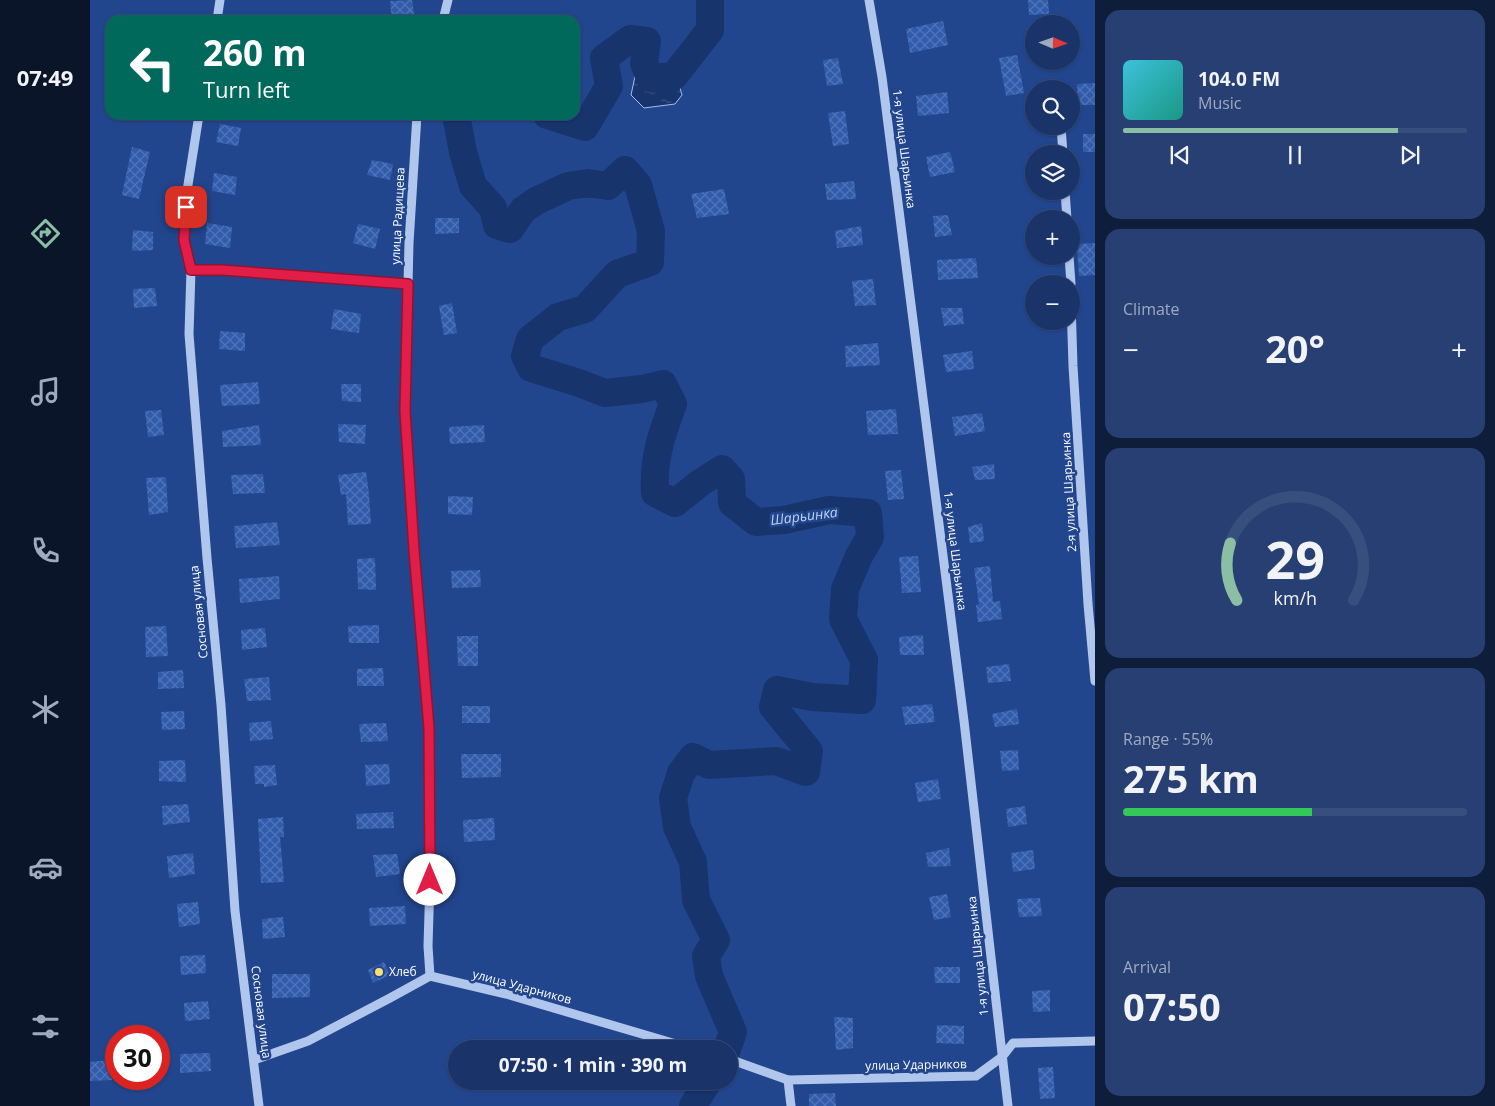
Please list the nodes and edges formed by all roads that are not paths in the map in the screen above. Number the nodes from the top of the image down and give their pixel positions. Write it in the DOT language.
graph roads {
  1 [pos="220,0"];
  2 [pos="448,0"];
  3 [pos="869,0"];
  4 [pos="218,15"];
  5 [pos="444,15"];
  6 [pos="198,120"];
  7 [pos="417,120"];
  8 [pos="191,270"];
  9 [pos="408,284"];
  10 [pos="1072,330"];
  11 [pos="1095,681"];
  12 [pos="430,976"];
  13 [pos="662,1040"];
  14 [pos="1095,1041"];
  15 [pos="1002,1057"];
  16 [pos="254,1060"];
  17 [pos="738,1062"];
  18 [pos="788,1080"];
  19 [pos="259,1106"];
  20 [pos="791,1106"];
  21 [pos="1008,1106"];
  1 -- 4 [label="street"];
  2 -- 5 [label="street"];
  3 -- 15 [label="street, 1-я улица Шарьинка"];
  6 -- 8 [label="street, Сосновая улица"];
  7 -- 9 [label="street, улица Радищева"];
  8 -- 9 [label="street"];
  8 -- 16 [label="street, Сосновая улица"];
  9 -- 12 [label="street, улица Радищева"];
  10 -- 11 [label="street, 2-я улица Шарьинка"];
  12 -- 13 [label="street, улица Ударников"];
  12 -- 16 [label="street"];
  14 -- 15 [label="street, улица Ударников"];
  15 -- 18 [label="street, улица Ударников"];
  15 -- 21 [label="street, 1-я улица Шарьинка"];
  16 -- 19 [label="street, Сосновая улица"];
  17 -- 18 [label="street, улица Ударников"];
  18 -- 20 [label="street"];
}
